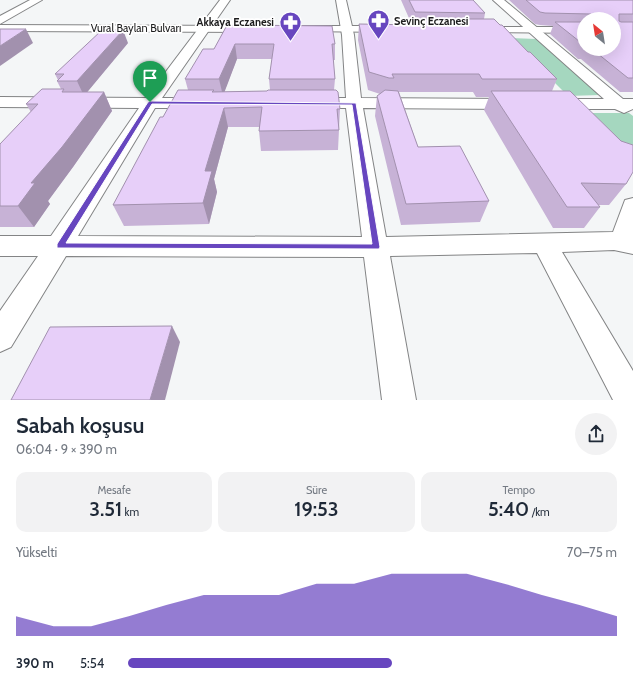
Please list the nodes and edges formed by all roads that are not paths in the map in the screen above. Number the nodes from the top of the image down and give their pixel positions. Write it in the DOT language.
graph roads {
  1 [pos="37,0"];
  2 [pos="225,0"];
  3 [pos="341,0"];
  4 [pos="498,0"];
  5 [pos="484,18"];
  6 [pos="0,22"];
  7 [pos="0,28"];
  8 [pos="577,30"];
  9 [pos="201,32"];
  10 [pos="264,32"];
  11 [pos="292,32"];
  12 [pos="347,32"];
  13 [pos="401,32"];
  14 [pos="466,32"];
  15 [pos="536,32"];
  16 [pos="0,34"];
  17 [pos="577,35"];
  18 [pos="503,37"];
  19 [pos="555,88"];
  20 [pos="0,102"];
  21 [pos="150,102"];
  22 [pos="213,103"];
  23 [pos="292,103"];
  24 [pos="354,104"];
  25 [pos="571,104"];
  26 [pos="626,104"];
  27 [pos="633,115"];
  28 [pos="588,120"];
  29 [pos="633,206"];
  30 [pos="544,243"];
  31 [pos="628,243"];
  32 [pos="0,246"];
  33 [pos="60,246"];
  34 [pos="376,247"];
  35 [pos="0,337"];
  36 [pos="399,400"];
  37 [pos="631,400"];
  1 -- 6 [label="street"];
  2 -- 9 [label="street"];
  3 -- 12 [label="street"];
  4 -- 15 [label="street"];
  5 -- 18 [label="street"];
  7 -- 9 [label="street, Vural Baylan Bulvarı"];
  8 -- 15 [label="street"];
  9 -- 10 [label="street, Vural Baylan Bulvarı"];
  9 -- 16 [label="street, Vural Baylan Bulvarı"];
  9 -- 21 [label="street"];
  11 -- 12 [label="street"];
  12 -- 13 [label="street"];
  12 -- 24 [label="street"];
  14 -- 18 [label="street"];
  15 -- 17 [label="street"];
  15 -- 18 [label="street"];
  15 -- 26 [label="street"];
  19 -- 25 [label="street"];
  20 -- 21 [label="street"];
  21 -- 22 [label="street"];
  21 -- 33 [label="street"];
  23 -- 24 [label="street"];
  24 -- 25 [label="street"];
  24 -- 34 [label="street"];
  25 -- 26 [label="street"];
  25 -- 28 [label="street"];
  26 -- 27 [label="street"];
  29 -- 31 [label="street"];
  30 -- 31 [label="street"];
  30 -- 34 [label="street"];
  30 -- 37 [label="street"];
  32 -- 33 [label="street"];
  33 -- 34 [label="street"];
  33 -- 35 [label="street"];
  34 -- 36 [label="street"];
}
